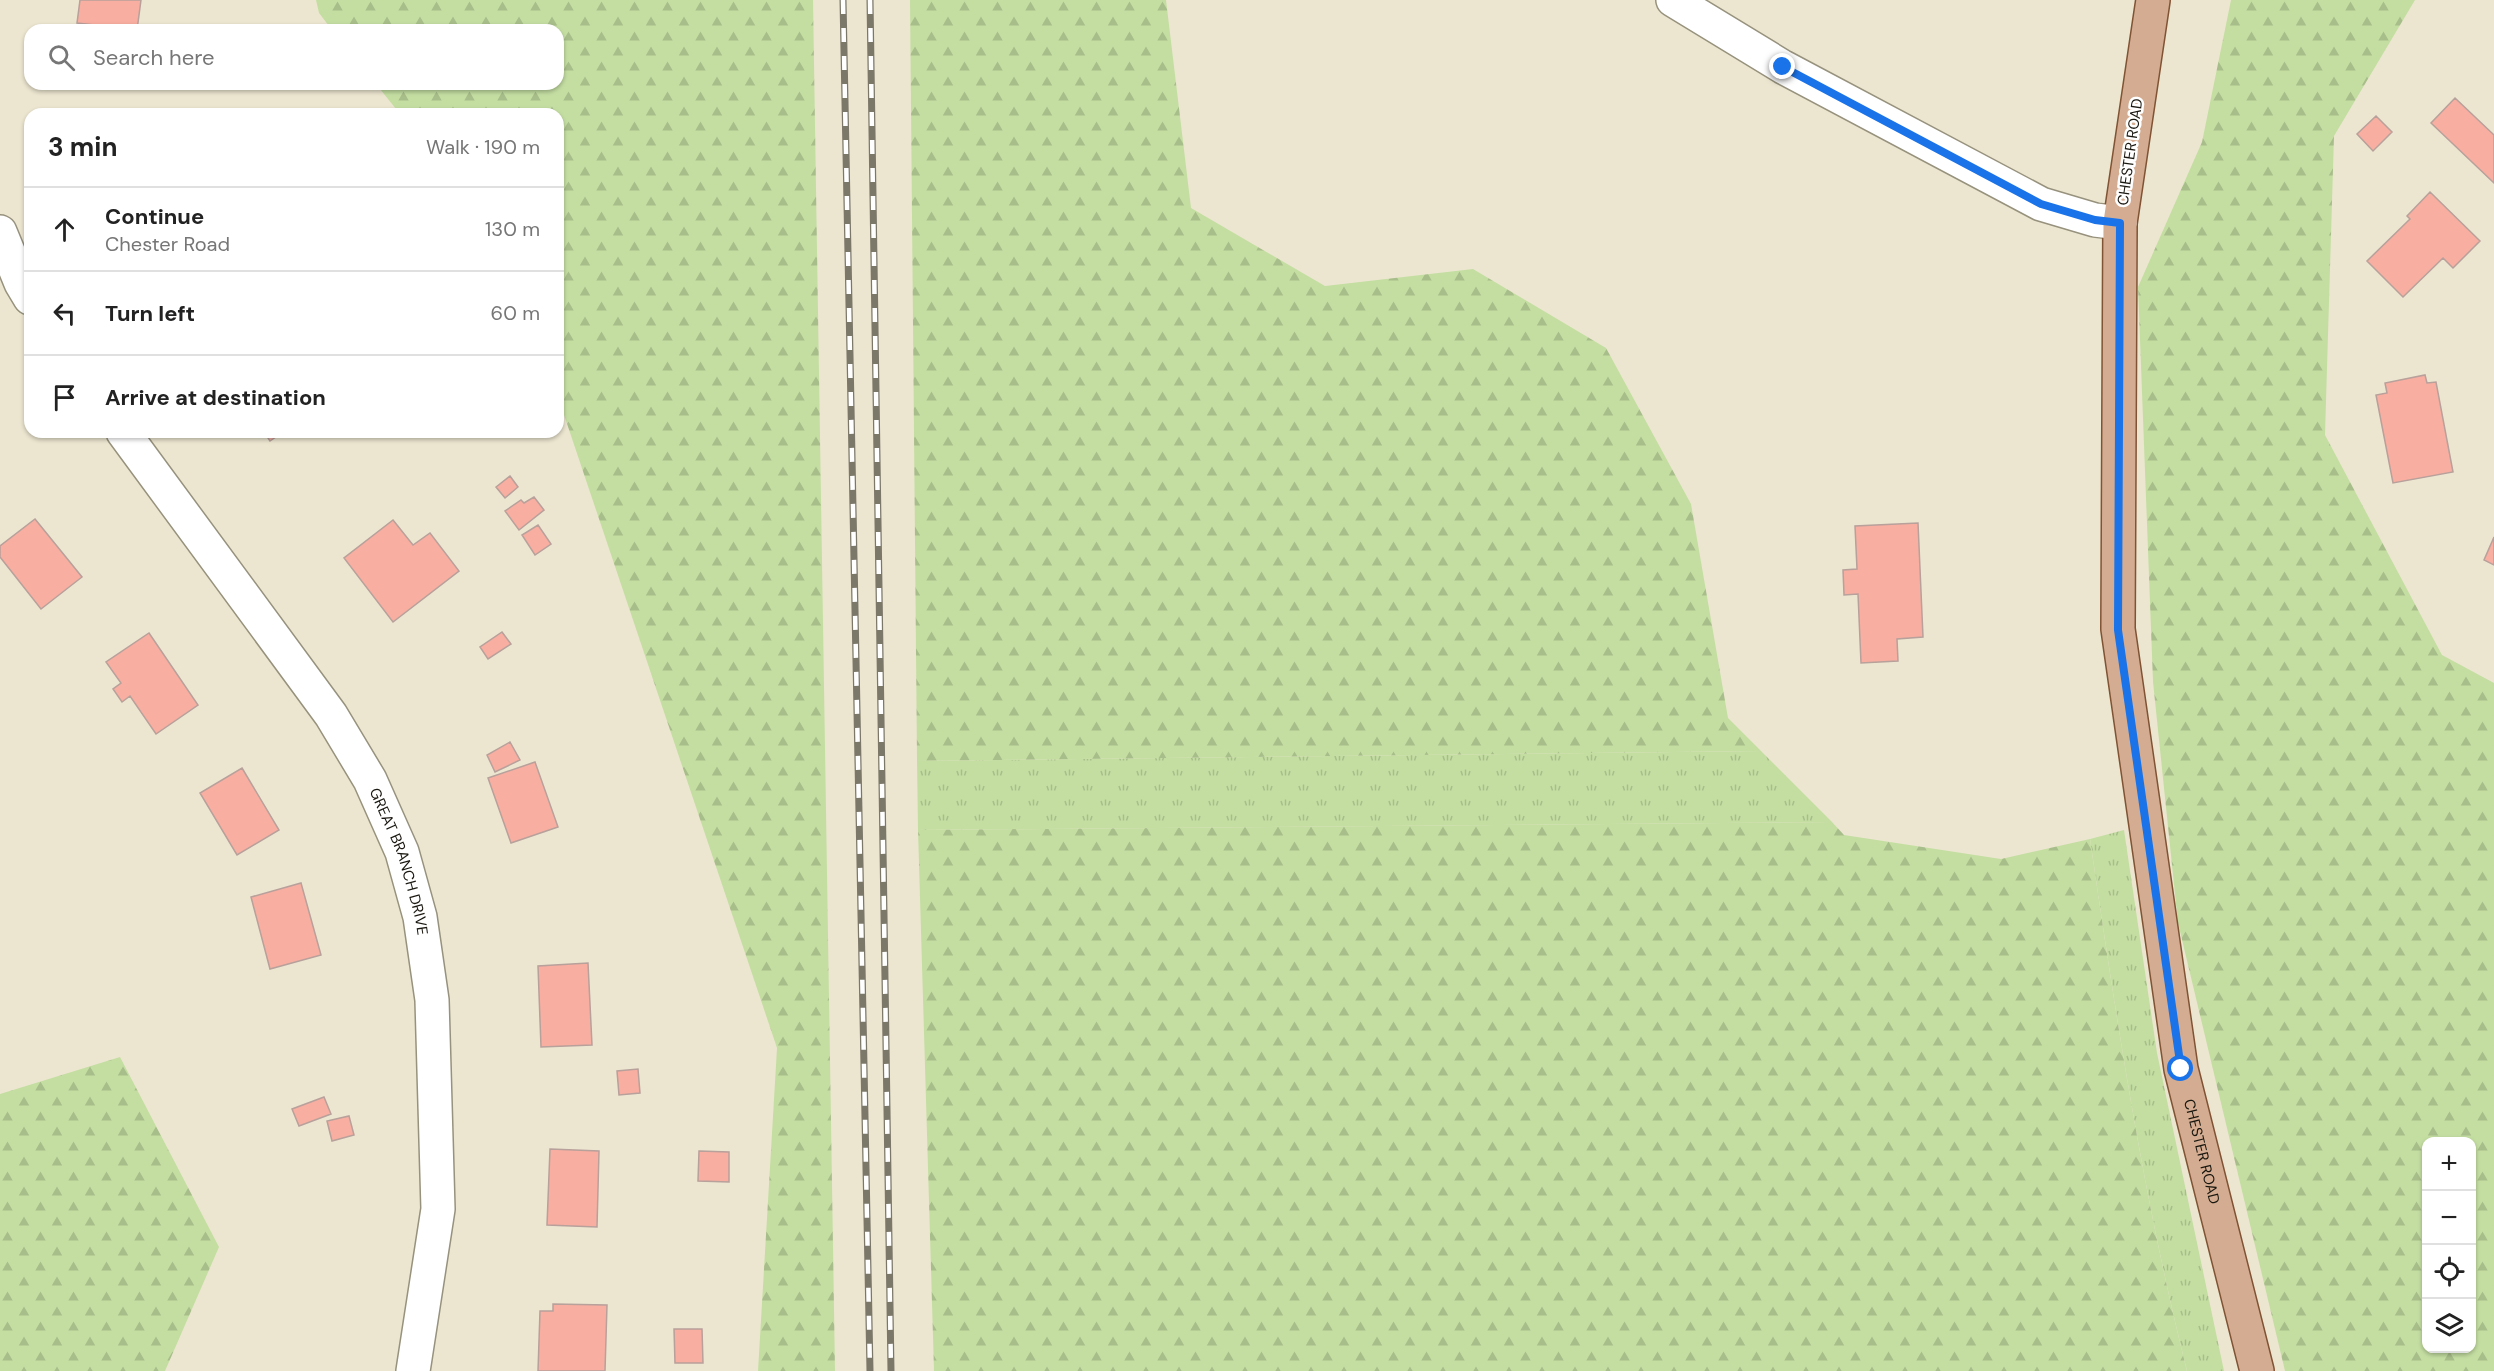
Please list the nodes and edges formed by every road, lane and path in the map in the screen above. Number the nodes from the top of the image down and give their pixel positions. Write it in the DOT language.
graph roads {
  1 [pos="1673,0"];
  2 [pos="2153,0"];
  3 [pos="2120,223"];
  4 [pos="0,232"];
  5 [pos="24,289"];
  6 [pos="127,438"];
  7 [pos="413,1371"];
  8 [pos="2257,1371"];
  1 -- 3 [label="street"];
  2 -- 3 [label="main road, CHESTER ROAD"];
  3 -- 8 [label="main road, CHESTER ROAD"];
  4 -- 5 [label="street"];
  6 -- 7 [label="street, GREAT BRANCH DRIVE"];
}
